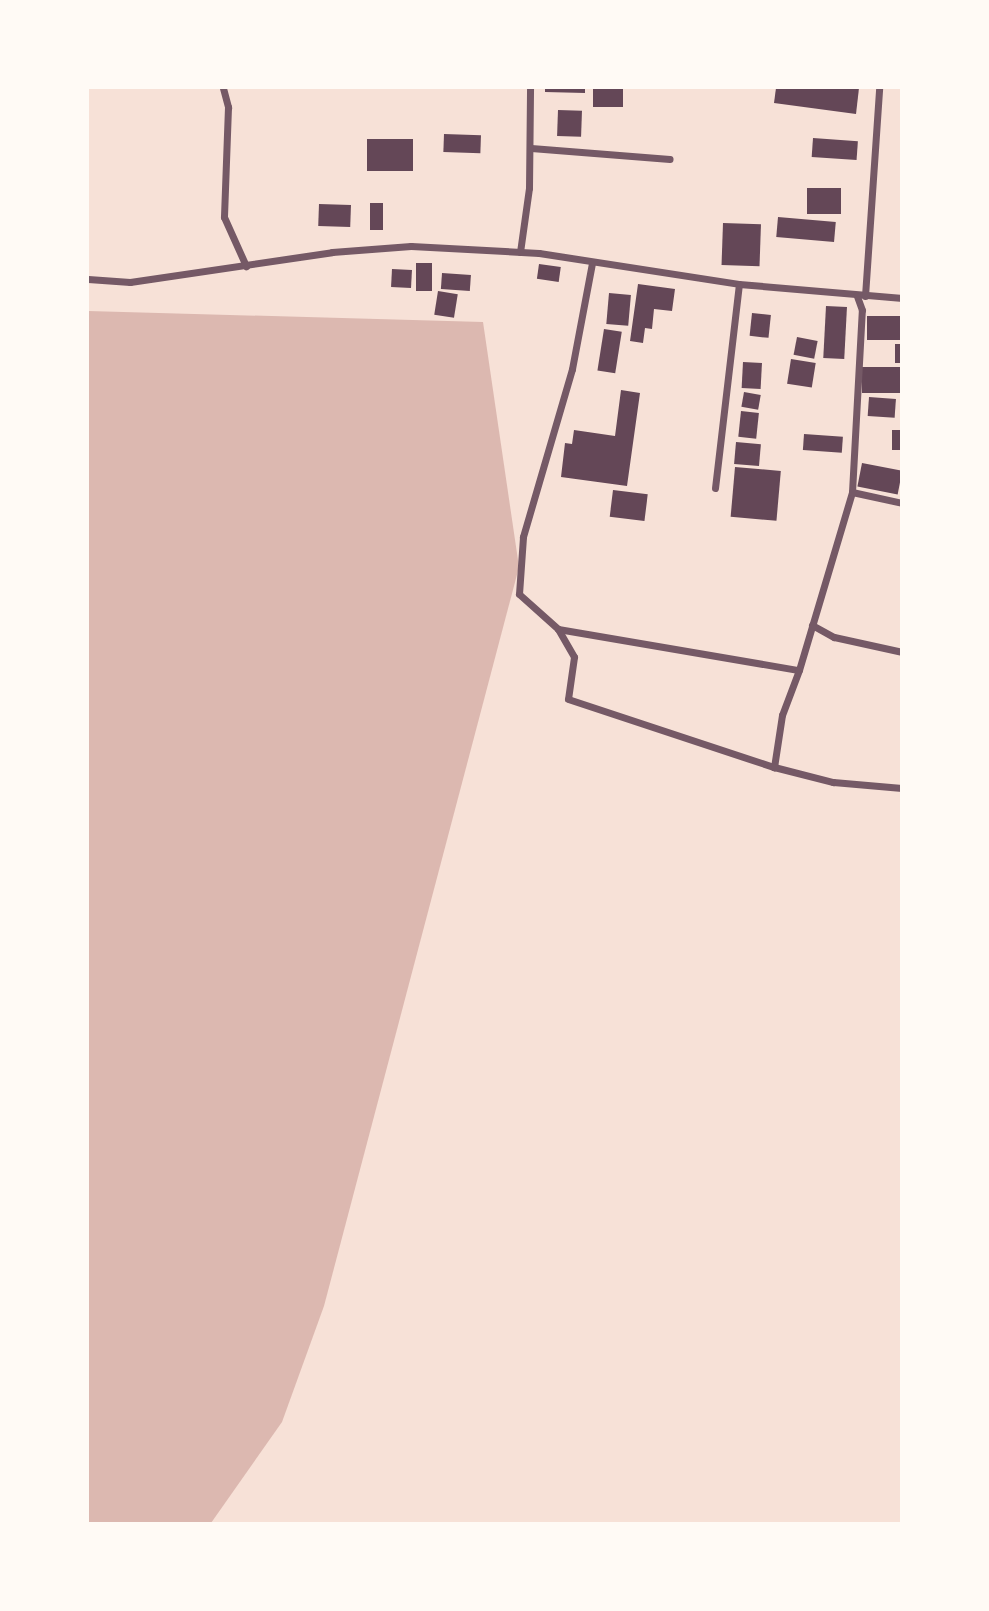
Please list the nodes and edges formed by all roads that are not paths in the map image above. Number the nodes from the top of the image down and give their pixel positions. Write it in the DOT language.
graph roads {
  1 [pos="223,88"];
  2 [pos="530,88"];
  3 [pos="879,88"];
  4 [pos="531,148"];
  5 [pos="670,159"];
  6 [pos="520,252"];
  7 [pos="592,263"];
  8 [pos="246,266"];
  9 [pos="88,279"];
  10 [pos="739,284"];
  11 [pos="861,296"];
  12 [pos="901,298"];
  13 [pos="715,488"];
  14 [pos="852,492"];
  15 [pos="901,503"];
  16 [pos="812,625"];
  17 [pos="558,629"];
  18 [pos="901,652"];
  19 [pos="799,670"];
  20 [pos="774,767"];
  21 [pos="901,788"];
  1 -- 8 [label="street"];
  2 -- 4 [label="street"];
  3 -- 11 [label="street"];
  4 -- 5 [label="street"];
  4 -- 6 [label="street"];
  6 -- 7 [label="street"];
  6 -- 8 [label="street"];
  7 -- 10 [label="street"];
  7 -- 17 [label="street"];
  8 -- 9 [label="street"];
  10 -- 11 [label="street"];
  10 -- 13 [label="street"];
  11 -- 12 [label="street"];
  11 -- 14 [label="street"];
  14 -- 15 [label="street"];
  14 -- 16 [label="street"];
  16 -- 18 [label="street"];
  16 -- 19 [label="street"];
  17 -- 19 [label="street"];
  17 -- 20 [label="street"];
  19 -- 20 [label="street"];
  20 -- 21 [label="street"];
}
